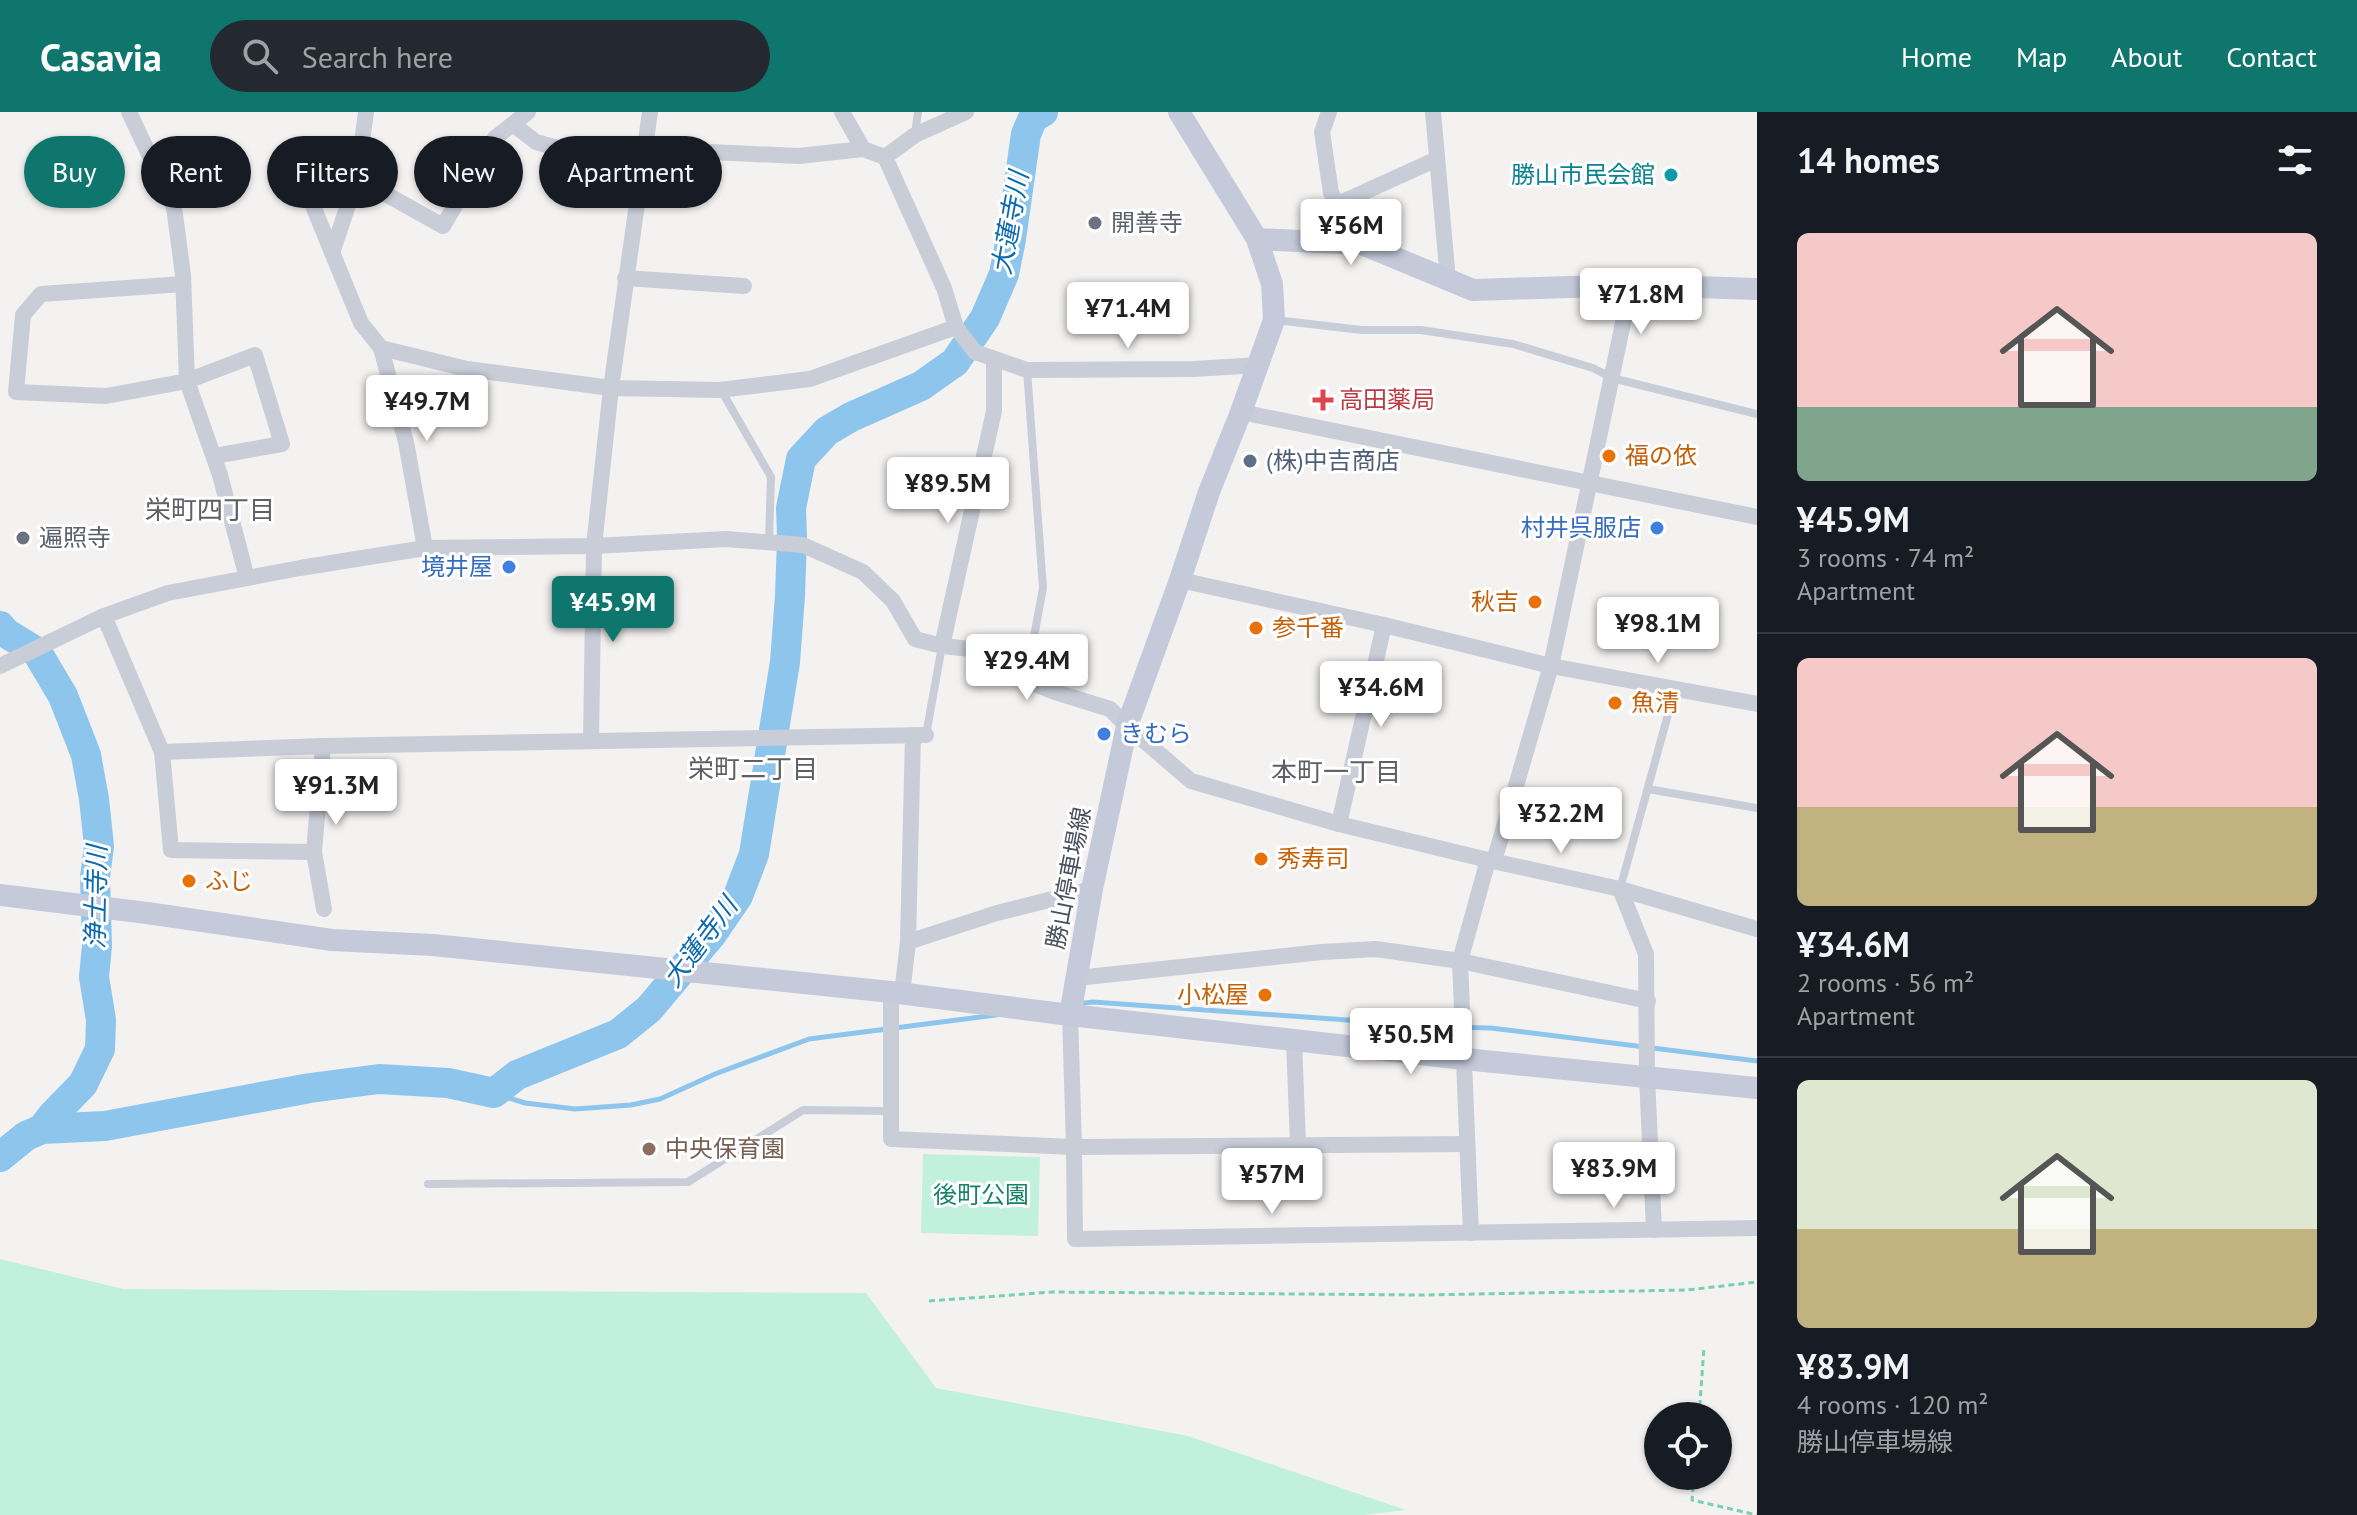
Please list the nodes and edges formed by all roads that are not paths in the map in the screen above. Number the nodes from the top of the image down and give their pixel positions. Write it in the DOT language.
graph roads {
  1 [pos="129,112"];
  2 [pos="366,112"];
  3 [pos="528,112"];
  4 [pos="650,112"];
  5 [pos="842,112"];
  6 [pos="918,112"];
  7 [pos="966,112"];
  8 [pos="1179,112"];
  9 [pos="1329,112"];
  10 [pos="1433,112"];
  11 [pos="514,125"];
  12 [pos="915,135"];
  13 [pos="363,136"];
  14 [pos="647,136"];
  15 [pos="539,143"];
  16 [pos="863,149"];
  17 [pos="722,152"];
  18 [pos="885,157"];
  19 [pos="1437,159"];
  20 [pos="398,201"];
  21 [pos="1338,204"];
  22 [pos="314,208"];
  23 [pos="347,208"];
  24 [pos="636,208"];
  25 [pos="1257,239"];
  26 [pos="1362,244"];
  27 [pos="332,253"];
  28 [pos="625,278"];
  29 [pos="1448,280"];
  30 [pos="183,284"];
  31 [pos="1631,285"];
  32 [pos="744,286"];
  33 [pos="1757,289"];
  34 [pos="1274,320"];
  35 [pos="956,327"];
  36 [pos="381,348"];
  37 [pos="994,359"];
  38 [pos="1259,365"];
  39 [pos="1027,370"];
  40 [pos="1612,378"];
  41 [pos="187,381"];
  42 [pos="611,388"];
  43 [pos="720,390"];
  44 [pos="1241,412"];
  45 [pos="1757,414"];
  46 [pos="214,456"];
  47 [pos="1591,485"];
  48 [pos="1757,517"];
  49 [pos="769,542"];
  50 [pos="594,546"];
  51 [pos="425,548"];
  52 [pos="247,578"];
  53 [pos="1180,580"];
  54 [pos="98,620"];
  55 [pos="1384,625"];
  56 [pos="942,646"];
  57 [pos="0,666"];
  58 [pos="1551,666"];
  59 [pos="1026,680"];
  60 [pos="1675,689"];
  61 [pos="1757,704"];
  62 [pos="1127,726"];
  63 [pos="920,735"];
  64 [pos="591,741"];
  65 [pos="323,746"];
  66 [pos="162,752"];
  67 [pos="1648,789"];
  68 [pos="1757,808"];
  69 [pos="1339,824"];
  70 [pos="314,852"];
  71 [pos="1491,861"];
  72 [pos="1092,889"];
  73 [pos="1620,889"];
  74 [pos="0,895"];
  75 [pos="324,909"];
  76 [pos="1757,929"];
  77 [pos="908,942"];
  78 [pos="1460,961"];
  79 [pos="1077,978"];
  80 [pos="897,993"];
  81 [pos="1648,1001"];
  82 [pos="1070,1015"];
  83 [pos="1294,1040"];
  84 [pos="1464,1059"];
  85 [pos="1647,1077"];
  86 [pos="1757,1088"];
  87 [pos="891,1111"];
  88 [pos="1467,1144"];
  89 [pos="1298,1145"];
  90 [pos="1074,1147"];
  91 [pos="428,1184"];
  92 [pos="1757,1228"];
  93 [pos="1654,1230"];
  94 [pos="1471,1233"];
  1 -- 30 [label="street"];
  2 -- 13 [label="street"];
  3 -- 11 [label="street"];
  4 -- 14 [label="street"];
  5 -- 16 [label="street"];
  6 -- 12 [label="lane"];
  7 -- 12 [label="street"];
  8 -- 25 [label="main road, 勝山停車場線"];
  9 -- 21 [label="street"];
  10 -- 19 [label="street"];
  11 -- 15 [label="street"];
  11 -- 20 [label="street"];
  12 -- 18 [label="street"];
  16 -- 17 [label="street"];
  16 -- 18 [label="street"];
  18 -- 35 [label="street"];
  19 -- 21 [label="street"];
  19 -- 29 [label="street"];
  21 -- 26 [label="street"];
  22 -- 27 [label="street"];
  23 -- 27 [label="street"];
  24 -- 28 [label="street"];
  25 -- 26 [label="main road"];
  25 -- 34 [label="main road, 勝山停車場線"];
  26 -- 29 [label="main road"];
  27 -- 36 [label="street"];
  28 -- 32 [label="street"];
  28 -- 42 [label="street"];
  29 -- 31 [label="main road"];
  30 -- 41 [label="street"];
  30 -- 41 [label="street"];
  31 -- 33 [label="main road"];
  31 -- 40 [label="street"];
  34 -- 38 [label="main road, 勝山停車場線"];
  34 -- 40 [label="lane"];
  35 -- 37 [label="street"];
  35 -- 43 [label="street"];
  36 -- 42 [label="street"];
  36 -- 51 [label="street"];
  37 -- 39 [label="street"];
  37 -- 56 [label="street"];
  38 -- 39 [label="street"];
  38 -- 44 [label="main road, 勝山停車場線"];
  39 -- 59 [label="lane"];
  40 -- 45 [label="lane"];
  40 -- 47 [label="street"];
  41 -- 46 [label="street"];
  41 -- 46 [label="street"];
  42 -- 43 [label="street"];
  42 -- 50 [label="street"];
  43 -- 49 [label="lane"];
  44 -- 47 [label="street"];
  44 -- 53 [label="main road, 勝山停車場線"];
  46 -- 52 [label="street"];
  47 -- 48 [label="street"];
  47 -- 58 [label="street"];
  49 -- 50 [label="street"];
  49 -- 56 [label="street"];
  50 -- 51 [label="street"];
  50 -- 64 [label="street"];
  51 -- 52 [label="street"];
  52 -- 54 [label="street"];
  53 -- 55 [label="street"];
  53 -- 62 [label="main road, 勝山停車場線"];
  54 -- 57 [label="street"];
  54 -- 66 [label="street"];
  55 -- 58 [label="street"];
  55 -- 69 [label="street"];
  56 -- 59 [label="street"];
  56 -- 63 [label="lane"];
  58 -- 60 [label="street"];
  58 -- 71 [label="street"];
  59 -- 62 [label="street"];
  60 -- 61 [label="street"];
  60 -- 67 [label="lane"];
  62 -- 69 [label="street"];
  62 -- 72 [label="main road, 勝山停車場線"];
  63 -- 64 [label="street"];
  63 -- 77 [label="street"];
  64 -- 65 [label="street"];
  65 -- 66 [label="street"];
  65 -- 70 [label="street"];
  66 -- 70 [label="street"];
  67 -- 68 [label="lane"];
  67 -- 73 [label="lane"];
  69 -- 71 [label="street"];
  70 -- 75 [label="street"];
  71 -- 73 [label="street"];
  71 -- 78 [label="street"];
  72 -- 77 [label="street"];
  72 -- 79 [label="main road, 勝山停車場線"];
  73 -- 76 [label="street"];
  73 -- 81 [label="street"];
  74 -- 80 [label="main road"];
  77 -- 80 [label="street"];
  78 -- 79 [label="street"];
  78 -- 81 [label="street"];
  78 -- 84 [label="street"];
  79 -- 82 [label="main road, 勝山停車場線"];
  80 -- 82 [label="main road"];
  80 -- 87 [label="street"];
  81 -- 85 [label="street"];
  82 -- 83 [label="main road"];
  82 -- 90 [label="street"];
  83 -- 84 [label="main road"];
  83 -- 89 [label="street"];
  84 -- 85 [label="main road"];
  84 -- 88 [label="street"];
  85 -- 86 [label="main road"];
  85 -- 93 [label="street"];
  87 -- 90 [label="street"];
  87 -- 91 [label="lane"];
  88 -- 89 [label="street"];
  88 -- 94 [label="street"];
  89 -- 90 [label="street"];
  90 -- 94 [label="street"];
  92 -- 93 [label="street"];
  93 -- 94 [label="street"];
}
